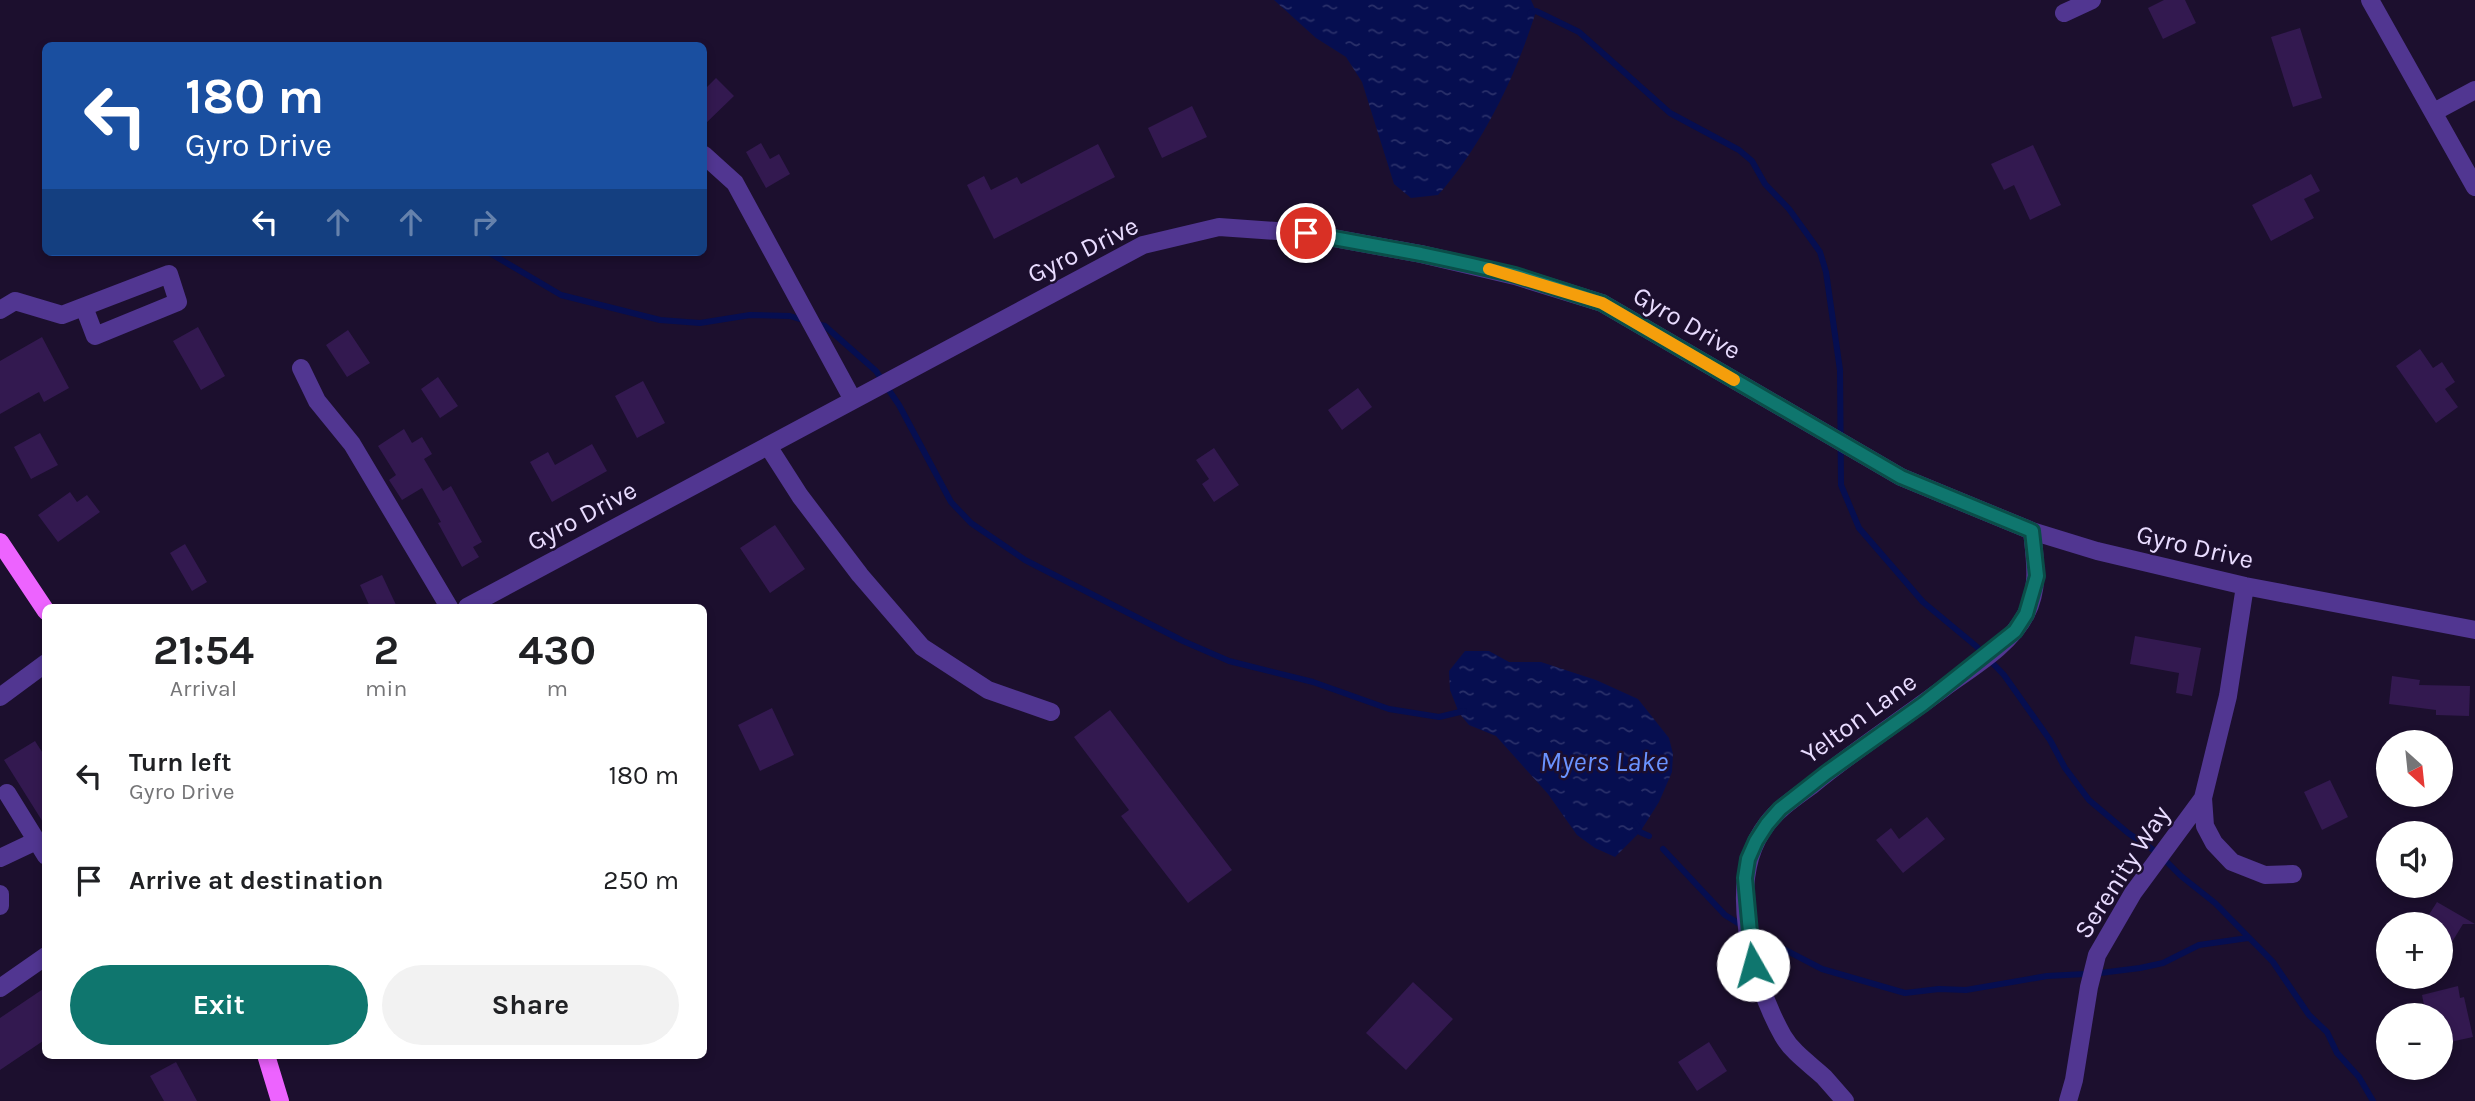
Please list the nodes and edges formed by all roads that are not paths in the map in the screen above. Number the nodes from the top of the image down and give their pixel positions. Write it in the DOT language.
graph roads {
  1 [pos="2092,0"];
  2 [pos="2370,0"];
  3 [pos="2064,13"];
  4 [pos="2475,90"];
  5 [pos="2434,112"];
  6 [pos="707,158"];
  7 [pos="2475,187"];
  8 [pos="84,307"];
  9 [pos="0,310"];
  10 [pos="301,368"];
  11 [pos="853,400"];
  12 [pos="768,446"];
  13 [pos="2032,531"];
  14 [pos="0,542"];
  15 [pos="2245,586"];
  16 [pos="447,604"];
  17 [pos="473,604"];
  18 [pos="42,605"];
  19 [pos="2475,630"];
  20 [pos="42,666"];
  21 [pos="0,697"];
  22 [pos="1051,712"];
  23 [pos="7,793"];
  24 [pos="2203,798"];
  25 [pos="41,849"];
  26 [pos="0,858"];
  27 [pos="2293,874"];
  28 [pos="42,959"];
  29 [pos="0,988"];
  30 [pos="267,1059"];
  31 [pos="280,1101"];
  32 [pos="1845,1101"];
  33 [pos="2067,1101"];
  1 -- 3 [label="street"];
  2 -- 5 [label="street"];
  4 -- 5 [label="street"];
  5 -- 7 [label="street"];
  6 -- 11 [label="street"];
  8 -- 8 [label="street"];
  8 -- 9 [label="street"];
  10 -- 16 [label="street"];
  11 -- 12 [label="street, Gyro Drive"];
  11 -- 13 [label="street, Gyro Drive"];
  12 -- 17 [label="street, Gyro Drive"];
  12 -- 22 [label="street"];
  13 -- 15 [label="street, Gyro Drive"];
  13 -- 32 [label="street, Yelton Lane"];
  14 -- 18 [label="main road"];
  15 -- 19 [label="street, Gyro Drive"];
  15 -- 24 [label="street, Serenity Way"];
  20 -- 21 [label="street"];
  23 -- 25 [label="street"];
  24 -- 27 [label="street, Serenity Way"];
  24 -- 33 [label="street, Serenity Way"];
  25 -- 26 [label="street"];
  28 -- 29 [label="street"];
  30 -- 31 [label="main road"];
}
